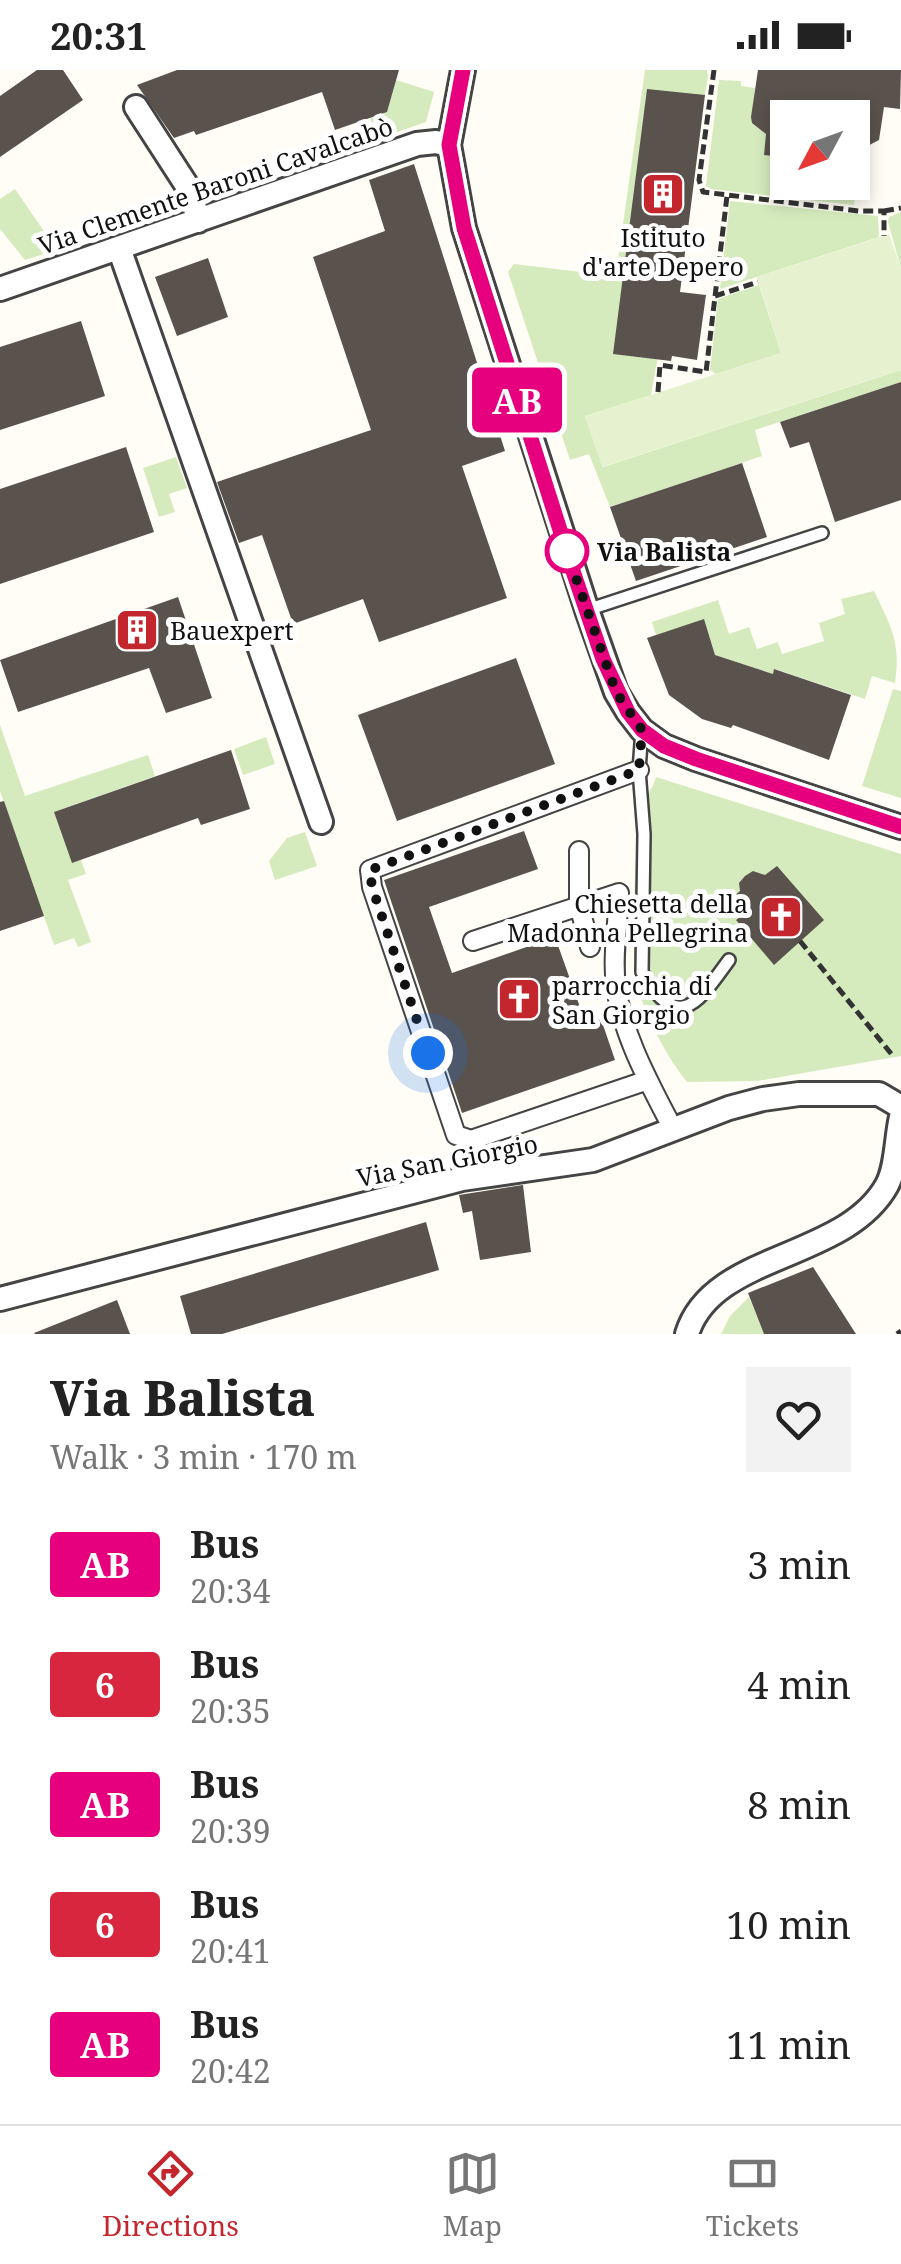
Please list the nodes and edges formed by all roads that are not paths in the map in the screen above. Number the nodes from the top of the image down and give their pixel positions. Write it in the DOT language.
graph roads {
  1 [pos="463,70"];
  2 [pos="136,107"];
  3 [pos="449,145"];
  4 [pos="198,221"];
  5 [pos="118,248"];
  6 [pos="0,289"];
  7 [pos="822,532"];
  8 [pos="587,610"];
  9 [pos="642,730"];
  10 [pos="639,770"];
  11 [pos="321,822"];
  12 [pos="901,827"];
  13 [pos="579,851"];
  14 [pos="579,905"];
  15 [pos="472,942"];
  16 [pos="590,947"];
  17 [pos="729,960"];
  18 [pos="648,1080"];
  19 [pos="901,1106"];
  20 [pos="901,1117"];
  21 [pos="674,1131"];
  22 [pos="896,1176"];
  23 [pos="0,1299"];
  24 [pos="687,1334"];
  1 -- 3 [label="street"];
  2 -- 4 [label="street"];
  3 -- 4 [label="street, Via Clemente Baroni Cavalcabò"];
  3 -- 8 [label="street"];
  4 -- 5 [label="street, Via Clemente Baroni Cavalcabò"];
  5 -- 6 [label="street, Via Clemente Baroni Cavalcabò"];
  5 -- 11 [label="street"];
  7 -- 8 [label="lane"];
  8 -- 9 [label="street"];
  9 -- 10 [label="lane"];
  9 -- 12 [label="street"];
  10 -- 17 [label="lane"];
  10 -- 18 [label="street"];
  13 -- 14 [label="street"];
  14 -- 15 [label="street"];
  14 -- 16 [label="street"];
  14 -- 18 [label="street"];
  18 -- 21 [label="street"];
  19 -- 21 [label="street, Via San Giorgio"];
  20 -- 22 [label="street"];
  21 -- 23 [label="street, Via San Giorgio"];
  22 -- 24 [label="street"];
}
